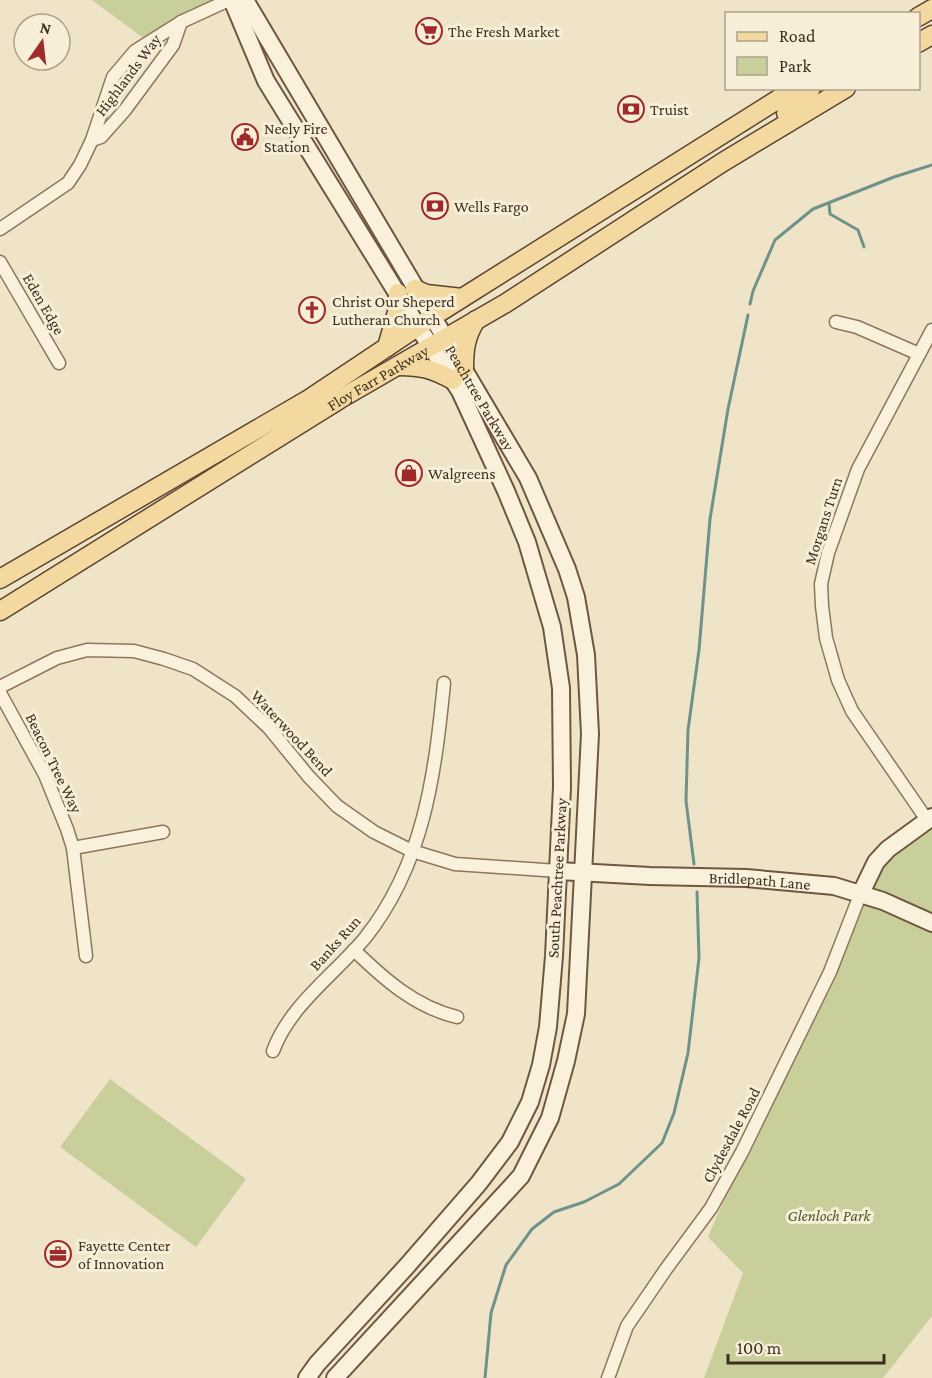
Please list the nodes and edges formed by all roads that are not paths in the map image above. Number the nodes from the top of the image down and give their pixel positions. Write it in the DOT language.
graph roads {
  1 [pos="230,0"];
  2 [pos="245,0"];
  3 [pos="181,22"];
  4 [pos="793,90"];
  5 [pos="810,90"];
  6 [pos="829,94"];
  7 [pos="92,140"];
  8 [pos="723,162"];
  9 [pos="366,208"];
  10 [pos="351,219"];
  11 [pos="0,229"];
  12 [pos="0,262"];
  13 [pos="406,291"];
  14 [pos="462,298"];
  15 [pos="476,320"];
  16 [pos="425,322"];
  17 [pos="836,322"];
  18 [pos="932,330"];
  19 [pos="437,342"];
  20 [pos="387,347"];
  21 [pos="919,354"];
  22 [pos="59,363"];
  23 [pos="397,366"];
  24 [pos="458,375"];
  25 [pos="528,478"];
  26 [pos="0,579"];
  27 [pos="0,610"];
  28 [pos="444,683"];
  29 [pos="0,687"];
  30 [pos="0,693"];
  31 [pos="929,818"];
  32 [pos="163,832"];
  33 [pos="73,848"];
  34 [pos="412,851"];
  35 [pos="558,871"];
  36 [pos="583,872"];
  37 [pos="860,895"];
  38 [pos="932,923"];
  39 [pos="354,950"];
  40 [pos="86,957"];
  41 [pos="457,1017"];
  42 [pos="273,1051"];
  43 [pos="307,1378"];
  44 [pos="334,1378"];
  45 [pos="608,1378"];
  1 -- 3 [label="street, Highlands Way"];
  1 -- 10 [label="main road"];
  2 -- 9 [label="main road"];
  3 -- 7 [label="street, Highlands Way"];
  3 -- 7 [label="street, Highlands Way"];
  4 -- 14 [label="main road, Floy Farr Parkway"];
  5 -- 8 [label="main road"];
  6 -- 8 [label="main road, Floy Farr Parkway"];
  7 -- 11 [label="street, Highlands Way"];
  8 -- 15 [label="main road, Floy Farr Parkway"];
  9 -- 10 [label="street"];
  9 -- 13 [label="main road"];
  10 -- 13 [label="main road"];
  12 -- 22 [label="street, Eden Edge"];
  13 -- 14 [label="main road"];
  13 -- 16 [label="main road, Peachtree Parkway"];
  13 -- 20 [label="main road"];
  14 -- 16 [label="main road, Floy Farr Parkway"];
  15 -- 19 [label="main road, Floy Farr Parkway"];
  15 -- 24 [label="main road"];
  16 -- 19 [label="main road, Peachtree Parkway"];
  16 -- 20 [label="main road, Floy Farr Parkway"];
  17 -- 21 [label="street"];
  18 -- 21 [label="street, Morgans Turn"];
  19 -- 23 [label="main road, Floy Farr Parkway"];
  19 -- 24 [label="main road, South Peachtree Parkway"];
  20 -- 26 [label="main road, Floy Farr Parkway"];
  21 -- 31 [label="street, Morgans Turn"];
  23 -- 24 [label="main road"];
  23 -- 27 [label="main road, Floy Farr Parkway"];
  24 -- 25 [label="main road, Peachtree Parkway"];
  24 -- 35 [label="main road, South Peachtree Parkway"];
  25 -- 36 [label="main road, South Peachtree Parkway"];
  28 -- 34 [label="street, Banks Run"];
  29 -- 34 [label="street, Waterwood Bend"];
  30 -- 33 [label="street, Beacon Tree Way"];
  31 -- 37 [label="main road"];
  32 -- 33 [label="street"];
  33 -- 40 [label="street, Beacon Tree Way"];
  34 -- 35 [label="street, Waterwood Bend"];
  34 -- 39 [label="street, Banks Run"];
  35 -- 36 [label="main road, Bridlepath Lane"];
  35 -- 43 [label="main road, South Peachtree Parkway"];
  36 -- 37 [label="main road, Bridlepath Lane"];
  36 -- 44 [label="main road, South Peachtree Parkway"];
  37 -- 38 [label="main road, Bridlepath Lane"];
  37 -- 45 [label="street, Clydesdale Road"];
  39 -- 41 [label="street"];
  39 -- 42 [label="street, Banks Run"];
}
